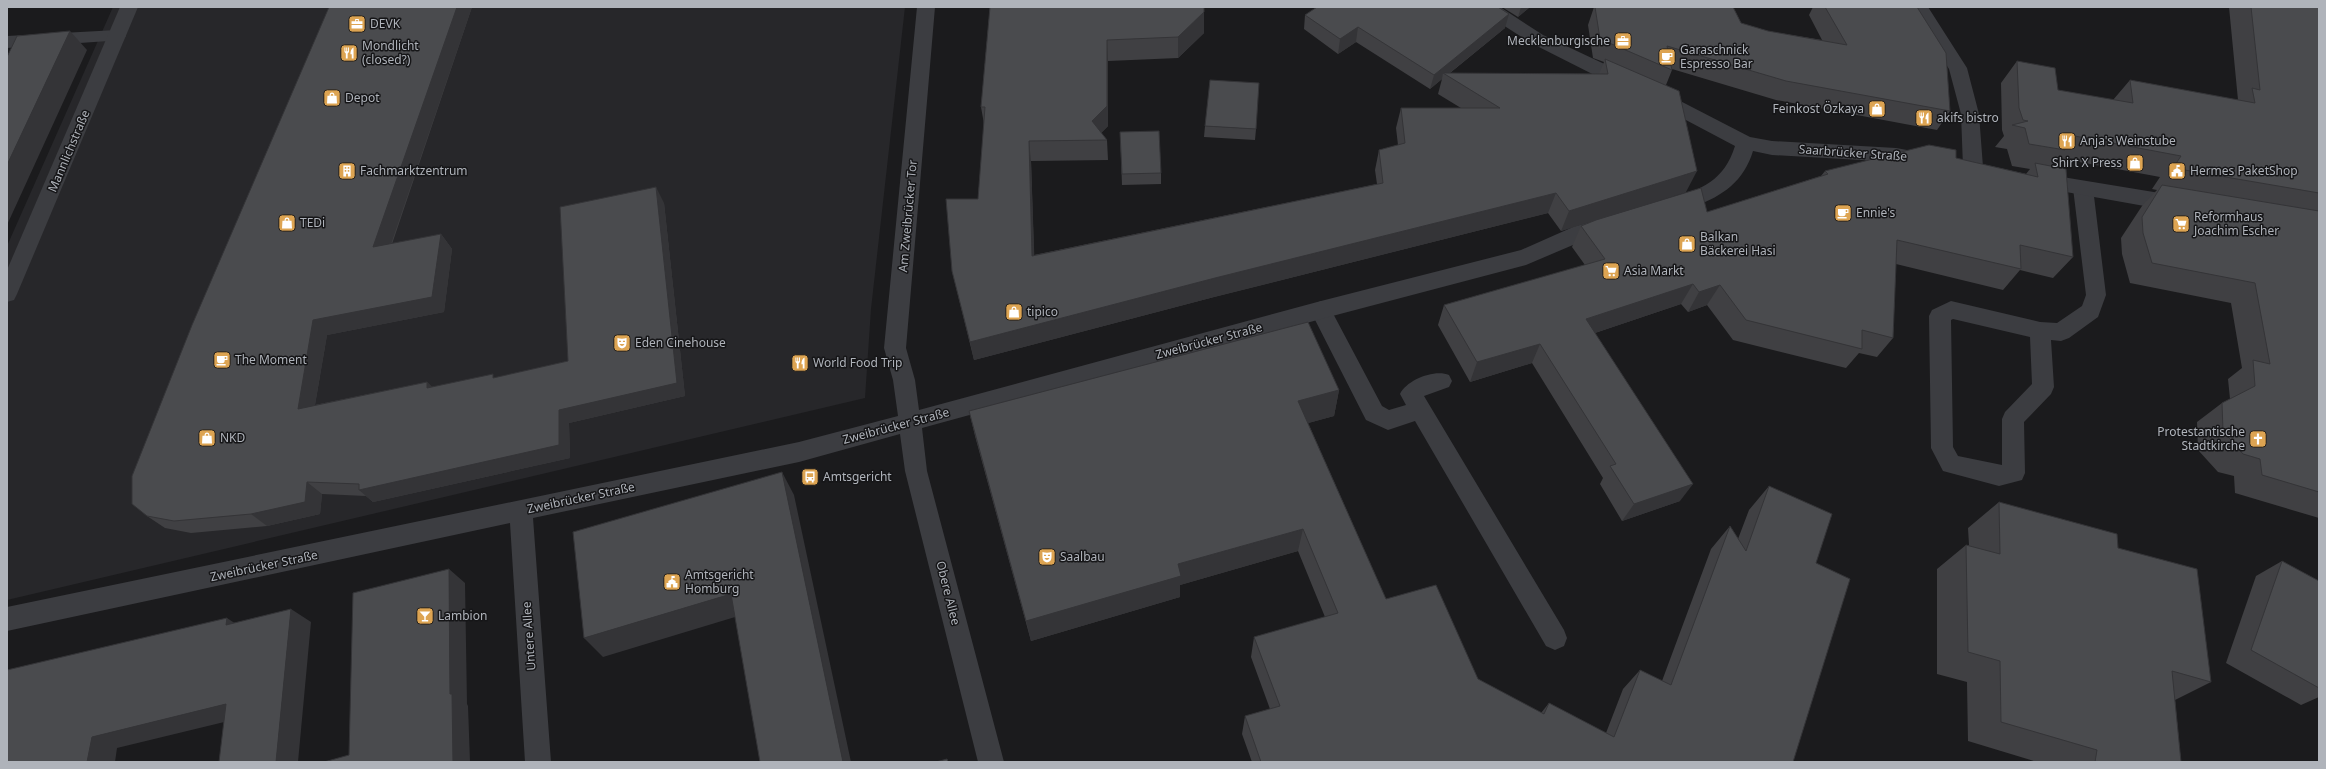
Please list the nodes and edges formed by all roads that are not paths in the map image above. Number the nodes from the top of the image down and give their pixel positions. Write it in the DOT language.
graph roads {
  1 [pos="129,7"];
  2 [pos="926,7"];
  3 [pos="1487,7"];
  4 [pos="1919,7"];
  5 [pos="117,36"];
  6 [pos="7,42"];
  7 [pos="1746,143"];
  8 [pos="2017,176"];
  9 [pos="2083,188"];
  10 [pos="2193,206"];
  11 [pos="1660,209"];
  12 [pos="1624,220"];
  13 [pos="7,294"];
  14 [pos="1321,310"];
  15 [pos="2040,331"];
  16 [pos="1441,381"];
  17 [pos="1420,410"];
  18 [pos="908,424"];
  19 [pos="521,510"];
  20 [pos="7,619"];
  21 [pos="1555,638"];
  22 [pos="538,762"];
  23 [pos="991,762"];
  1 -- 5 [label="street, Mannlichstraße"];
  2 -- 18 [label="street, Am Zweibrücker Tor"];
  3 -- 7 [label="street, Saarbrücker Straße"];
  4 -- 7 [label="street, Saarbrücker Straße"];
  5 -- 6 [label="street"];
  5 -- 13 [label="street, Mannlichstraße"];
  7 -- 11 [label="street"];
  8 -- 9 [label="street"];
  9 -- 10 [label="street"];
  9 -- 15 [label="street"];
  12 -- 14 [label="street, Zweibrücker Straße"];
  14 -- 17 [label="street"];
  14 -- 18 [label="street, Zweibrücker Straße"];
  15 -- 15 [label="street"];
  16 -- 17 [label="street"];
  17 -- 21 [label="street"];
  18 -- 19 [label="street, Zweibrücker Straße"];
  18 -- 23 [label="street, Obere Allee"];
  19 -- 20 [label="street, Zweibrücker Straße"];
  19 -- 22 [label="street, Untere Allee"];
}
